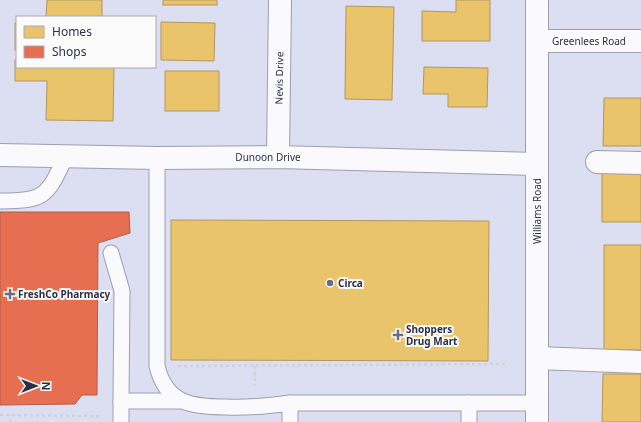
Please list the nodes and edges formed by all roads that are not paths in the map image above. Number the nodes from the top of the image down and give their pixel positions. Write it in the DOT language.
graph roads {
  1 [pos="280,0"];
  2 [pos="537,0"];
  3 [pos="536,41"];
  4 [pos="641,41"];
  5 [pos="0,155"];
  6 [pos="66,156"];
  7 [pos="278,157"];
  8 [pos="157,158"];
  9 [pos="597,162"];
  10 [pos="641,162"];
  11 [pos="536,164"];
  12 [pos="0,201"];
  13 [pos="110,253"];
  14 [pos="537,358"];
  15 [pos="641,362"];
  16 [pos="121,401"];
  17 [pos="181,401"];
  18 [pos="290,403"];
  19 [pos="469,403"];
  20 [pos="537,413"];
  21 [pos="121,418"];
  22 [pos="290,422"];
  23 [pos="469,422"];
  1 -- 7 [label="street, Nevis Drive"];
  2 -- 3 [label="street, Williams Road"];
  3 -- 4 [label="street, Greenlees Road"];
  3 -- 11 [label="street, Williams Road"];
  5 -- 6 [label="street, Dunoon Drive"];
  6 -- 8 [label="street, Dunoon Drive"];
  6 -- 12 [label="lane"];
  7 -- 8 [label="street, Dunoon Drive"];
  7 -- 11 [label="street, Dunoon Drive"];
  8 -- 17 [label="lane"];
  9 -- 10 [label="street"];
  11 -- 14 [label="street, Williams Road"];
  13 -- 16 [label="lane"];
  14 -- 15 [label="street"];
  14 -- 20 [label="street, Williams Road"];
  16 -- 17 [label="lane"];
  16 -- 21 [label="lane"];
  17 -- 18 [label="lane"];
  18 -- 19 [label="lane"];
  18 -- 22 [label="lane"];
  19 -- 20 [label="lane"];
  19 -- 23 [label="lane"];
}
